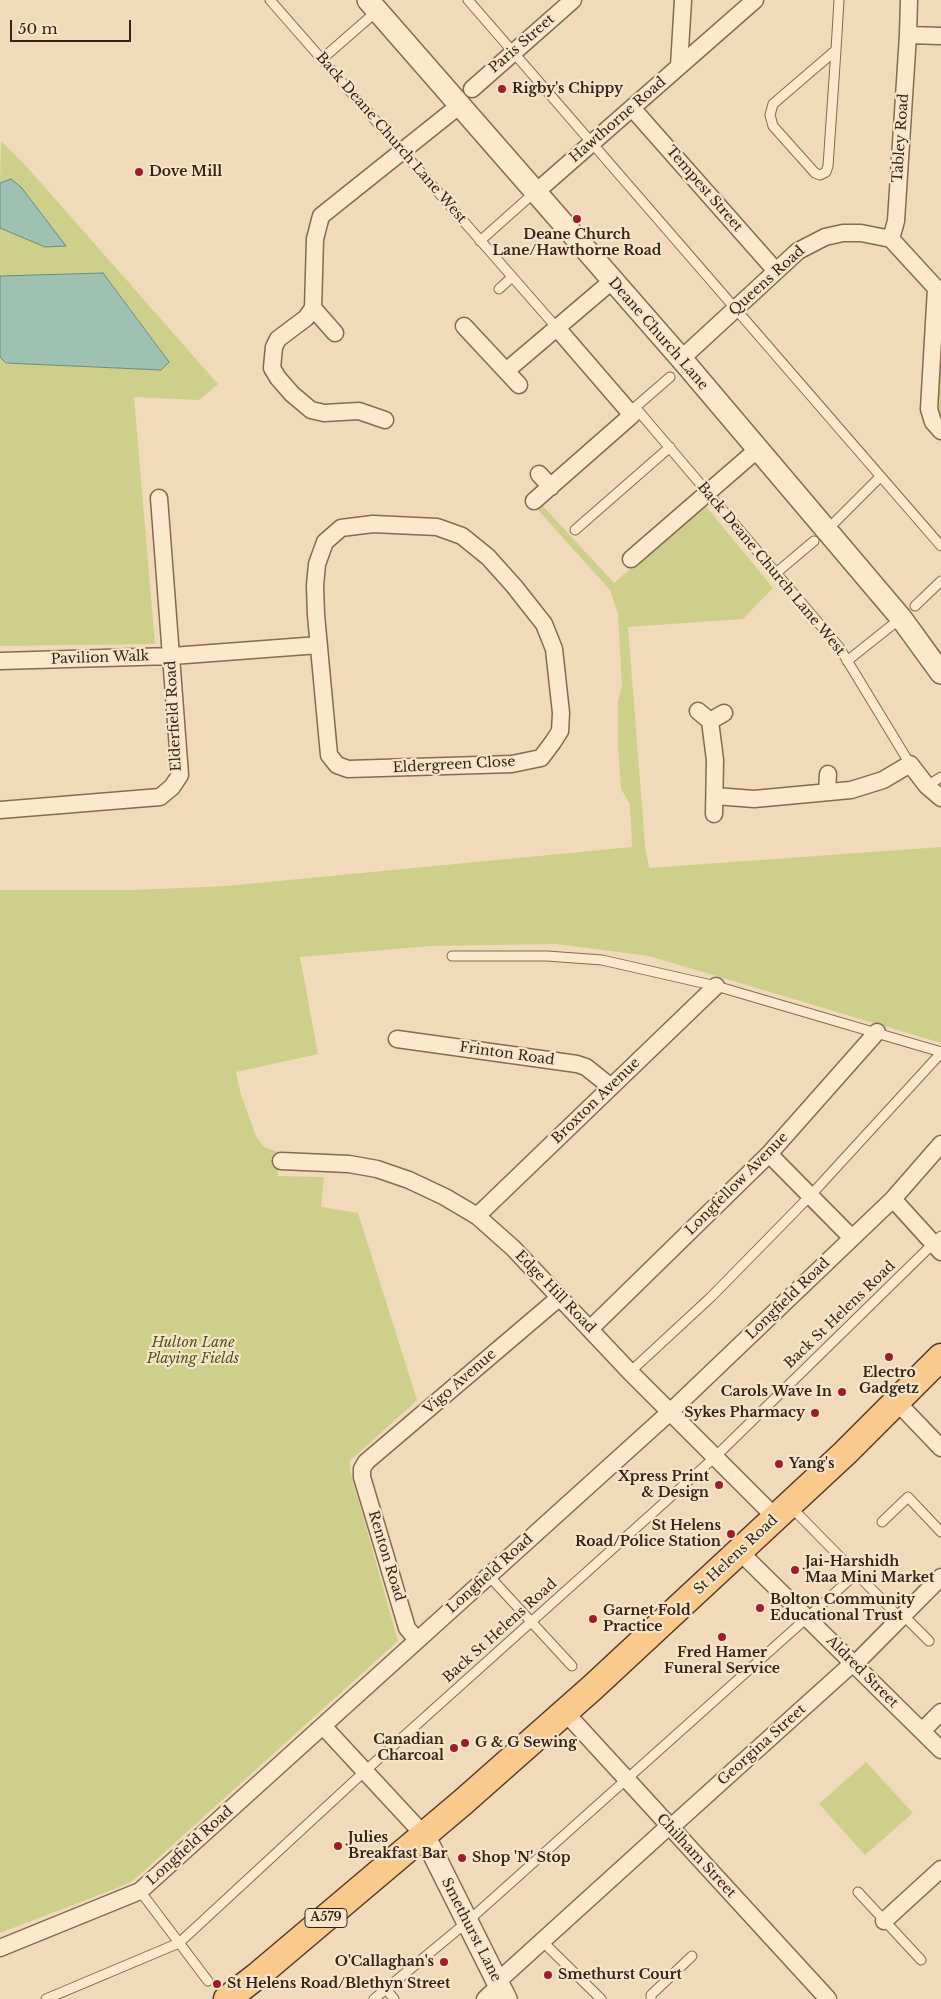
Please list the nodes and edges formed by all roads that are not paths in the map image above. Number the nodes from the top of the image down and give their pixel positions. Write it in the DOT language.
graph roads {
  1 [pos="270,0"];
  2 [pos="468,0"];
  3 [pos="573,0"];
  4 [pos="682,0"];
  5 [pos="838,0"];
  6 [pos="909,0"];
  7 [pos="751,2"];
  8 [pos="373,5"];
  9 [pos="908,35"];
  10 [pos="941,36"];
  11 [pos="836,50"];
  12 [pos="514,52"];
  13 [pos="322,59"];
  14 [pos="679,66"];
  15 [pos="466,97"];
  16 [pos="632,108"];
  17 [pos="592,142"];
  18 [pos="403,151"];
  19 [pos="536,192"];
  20 [pos="891,239"];
  21 [pos="480,241"];
  22 [pos="776,271"];
  23 [pos="512,277"];
  24 [pos="612,281"];
  25 [pos="938,288"];
  26 [pos="499,289"];
  27 [pos="312,308"];
  28 [pos="736,309"];
  29 [pos="464,326"];
  30 [pos="557,328"];
  31 [pos="335,333"];
  32 [pos="675,368"];
  33 [pos="506,371"];
  34 [pos="519,385"];
  35 [pos="632,412"];
  36 [pos="385,420"];
  37 [pos="941,431"];
  38 [pos="670,448"];
  39 [pos="758,449"];
  40 [pos="539,474"];
  41 [pos="880,477"];
  42 [pos="550,487"];
  43 [pos="707,493"];
  44 [pos="159,498"];
  45 [pos="534,501"];
  46 [pos="575,530"];
  47 [pos="820,536"];
  48 [pos="941,546"];
  49 [pos="631,559"];
  50 [pos="776,573"];
  51 [pos="941,581"];
  52 [pos="908,612"];
  53 [pos="319,645"];
  54 [pos="172,656"];
  55 [pos="0,661"];
  56 [pos="847,662"];
  57 [pos="941,673"];
  58 [pos="711,715"];
  59 [pos="910,764"];
  60 [pos="828,774"];
  61 [pos="934,782"];
  62 [pos="827,792"];
  63 [pos="714,796"];
  64 [pos="941,798"];
  65 [pos="0,810"];
  66 [pos="714,814"];
  67 [pos="452,956"];
  68 [pos="716,986"];
  69 [pos="877,1032"];
  70 [pos="397,1039"];
  71 [pos="941,1053"];
  72 [pos="611,1087"];
  73 [pos="941,1144"];
  74 [pos="769,1154"];
  75 [pos="282,1161"];
  76 [pos="810,1196"];
  77 [pos="893,1199"];
  78 [pos="477,1216"];
  79 [pos="852,1238"];
  80 [pos="938,1244"];
  81 [pos="560,1297"];
  82 [pos="590,1329"];
  83 [pos="941,1357"];
  84 [pos="630,1372"];
  85 [pos="896,1401"];
  86 [pos="670,1412"];
  87 [pos="941,1448"];
  88 [pos="715,1457"];
  89 [pos="362,1469"];
  90 [pos="782,1511"];
  91 [pos="882,1522"];
  92 [pos="941,1532"];
  93 [pos="740,1552"];
  94 [pos="857,1573"];
  95 [pos="489,1576"];
  96 [pos="941,1577"];
  97 [pos="902,1617"];
  98 [pos="808,1618"];
  99 [pos="531,1622"];
  100 [pos="417,1640"];
  101 [pos="929,1641"];
  102 [pos="854,1663"];
  103 [pos="572,1666"];
  104 [pos="565,1712"];
  105 [pos="941,1712"];
  106 [pos="323,1726"];
  107 [pos="922,1731"];
  108 [pos="941,1750"];
  109 [pos="365,1771"];
  110 [pos="627,1780"];
  111 [pos="669,1827"];
  112 [pos="424,1835"];
  113 [pos="941,1869"];
  114 [pos="140,1891"];
  115 [pos="858,1892"];
  116 [pos="884,1921"];
  117 [pos="467,1922"];
  118 [pos="542,1941"];
  119 [pos="179,1943"];
  120 [pos="0,1948"];
  121 [pos="692,1956"];
  122 [pos="921,1960"];
  123 [pos="208,1982"];
  124 [pos="386,1988"];
  125 [pos="497,1992"];
  126 [pos="46,1999"];
  127 [pos="227,1999"];
  128 [pos="374,1999"];
  129 [pos="394,1999"];
  130 [pos="602,1999"];
  131 [pos="651,1999"];
  132 [pos="828,1999"];
  1 -- 13 [label="lane, Back Deane Church Lane West"];
  2 -- 12 [label="lane"];
  3 -- 12 [label="street, Paris Street"];
  4 -- 14 [label="street"];
  5 -- 11 [label="lane"];
  6 -- 9 [label="street, Tabley Road"];
  7 -- 14 [label="street, Hawthorne Road"];
  8 -- 13 [label="lane"];
  8 -- 15 [label="street, Deane Church Lane"];
  9 -- 10 [label="street"];
  9 -- 20 [label="street, Tabley Road"];
  11 -- 11 [label="lane"];
  12 -- 15 [label="street, Paris Street"];
  12 -- 17 [label="lane"];
  13 -- 18 [label="lane, Back Deane Church Lane West"];
  14 -- 16 [label="street, Hawthorne Road"];
  15 -- 18 [label="street, Paris Street"];
  15 -- 19 [label="street, Deane Church Lane"];
  16 -- 17 [label="street, Hawthorne Road"];
  16 -- 22 [label="street, Tempest Street"];
  17 -- 19 [label="street, Hawthorne Road"];
  17 -- 28 [label="lane"];
  18 -- 21 [label="lane, Back Deane Church Lane West"];
  18 -- 27 [label="street, Paris Street"];
  19 -- 21 [label="lane, Hawthorne Road"];
  19 -- 24 [label="street, Deane Church Lane"];
  20 -- 22 [label="street, Queens Road"];
  20 -- 25 [label="street"];
  21 -- 23 [label="lane, Back Deane Church Lane West"];
  22 -- 28 [label="street, Queens Road"];
  23 -- 26 [label="lane"];
  23 -- 30 [label="lane, Back Deane Church Lane West"];
  24 -- 30 [label="street"];
  24 -- 32 [label="street, Deane Church Lane"];
  25 -- 37 [label="street"];
  27 -- 31 [label="street"];
  27 -- 36 [label="street"];
  28 -- 32 [label="street, Queens Road"];
  28 -- 41 [label="lane"];
  29 -- 33 [label="street"];
  30 -- 33 [label="street"];
  30 -- 35 [label="street, Back Deane Church Lane West"];
  32 -- 35 [label="lane"];
  32 -- 39 [label="street, Deane Church Lane"];
  33 -- 34 [label="street"];
  35 -- 38 [label="lane, Back Deane Church Lane West"];
  35 -- 42 [label="street"];
  38 -- 43 [label="lane, Back Deane Church Lane West"];
  38 -- 46 [label="lane"];
  39 -- 43 [label="street"];
  39 -- 47 [label="street, Deane Church Lane"];
  40 -- 42 [label="street"];
  41 -- 47 [label="lane"];
  41 -- 48 [label="lane"];
  42 -- 45 [label="street"];
  43 -- 49 [label="street"];
  43 -- 50 [label="lane, Back Deane Church Lane West"];
  44 -- 54 [label="street, Elderfield Road"];
  47 -- 50 [label="lane"];
  47 -- 52 [label="street, Deane Church Lane"];
  50 -- 56 [label="lane, Back Deane Church Lane West"];
  51 -- 52 [label="lane"];
  52 -- 56 [label="lane"];
  52 -- 57 [label="street, Deane Church Lane"];
  53 -- 53 [label="street, Eldergreen Close"];
  53 -- 54 [label="street, Pavilion Walk"];
  54 -- 55 [label="street, Pavilion Walk"];
  54 -- 65 [label="street, Elderfield Road"];
  56 -- 59 [label="lane, Back Deane Church Lane West"];
  58 -- 63 [label="street"];
  59 -- 61 [label="street"];
  59 -- 62 [label="street"];
  60 -- 62 [label="street"];
  61 -- 64 [label="street"];
  62 -- 63 [label="street"];
  63 -- 66 [label="street"];
  67 -- 68 [label="lane"];
  68 -- 69 [label="lane"];
  68 -- 72 [label="street, Broxton Avenue"];
  69 -- 71 [label="lane"];
  69 -- 74 [label="street, Longfellow Avenue"];
  70 -- 72 [label="street, Frinton Road"];
  71 -- 76 [label="lane"];
  72 -- 78 [label="street, Broxton Avenue"];
  73 -- 77 [label="street, Longfield Road"];
  74 -- 76 [label="street"];
  74 -- 82 [label="street, Longfellow Avenue"];
  75 -- 78 [label="street, Edge Hill Road"];
  76 -- 79 [label="street"];
  76 -- 84 [label="lane"];
  77 -- 79 [label="street, Longfield Road"];
  77 -- 80 [label="street"];
  78 -- 81 [label="street, Edge Hill Road"];
  79 -- 86 [label="street, Longfield Road"];
  80 -- 88 [label="lane, Back St Helens Road"];
  81 -- 82 [label="street, Edge Hill Road"];
  81 -- 89 [label="street, Vigo Avenue"];
  82 -- 84 [label="street, Edge Hill Road"];
  83 -- 85 [label="main road, St Helens Road / A579"];
  84 -- 86 [label="street, Edge Hill Road"];
  85 -- 87 [label="street"];
  85 -- 90 [label="main road, St Helens Road / A579"];
  86 -- 88 [label="street, Edge Hill Road"];
  86 -- 95 [label="street, Longfield Road"];
  88 -- 90 [label="street, Edge Hill Road"];
  88 -- 99 [label="lane, Back St Helens Road"];
  89 -- 100 [label="street, Renton Road"];
  90 -- 93 [label="main road, St Helens Road / A579"];
  90 -- 94 [label="lane"];
  91 -- 92 [label="lane"];
  93 -- 98 [label="street, Aldred Street"];
  93 -- 104 [label="main road, St Helens Road / A579"];
  94 -- 97 [label="lane"];
  94 -- 98 [label="lane"];
  95 -- 99 [label="lane"];
  95 -- 100 [label="street, Longfield Road"];
  96 -- 97 [label="street, Georgina Street"];
  97 -- 101 [label="lane"];
  97 -- 102 [label="street, Georgina Street"];
  98 -- 102 [label="street, Aldred Street"];
  98 -- 110 [label="lane"];
  99 -- 103 [label="lane"];
  99 -- 109 [label="lane, Back St Helens Road"];
  100 -- 106 [label="street, Longfield Road"];
  102 -- 107 [label="street, Aldred Street"];
  102 -- 111 [label="street, Georgina Street"];
  104 -- 110 [label="street, Chilham Street"];
  104 -- 112 [label="main road, St Helens Road / A579"];
  105 -- 107 [label="street"];
  106 -- 109 [label="street"];
  106 -- 114 [label="street, Longfield Road"];
  107 -- 108 [label="street, Aldred Street"];
  109 -- 112 [label="street"];
  109 -- 119 [label="lane, Back St Helens Road"];
  110 -- 111 [label="street, Chilham Street"];
  110 -- 117 [label="lane"];
  111 -- 118 [label="street, Georgina Street"];
  111 -- 132 [label="street, Chilham Street"];
  112 -- 117 [label="street, Smethurst Lane"];
  112 -- 127 [label="main road, St Helens Road / A579"];
  113 -- 116 [label="street"];
  114 -- 119 [label="lane"];
  114 -- 120 [label="street, Longfield Road"];
  115 -- 116 [label="lane"];
  116 -- 122 [label="lane"];
  117 -- 124 [label="lane"];
  117 -- 125 [label="street, Smethurst Lane"];
  118 -- 125 [label="street, Georgina Street"];
  118 -- 130 [label="lane"];
  119 -- 123 [label="lane"];
  119 -- 126 [label="lane, Back St Helens Road"];
  121 -- 131 [label="lane"];
  124 -- 128 [label="lane"];
  124 -- 129 [label="lane"];
}
